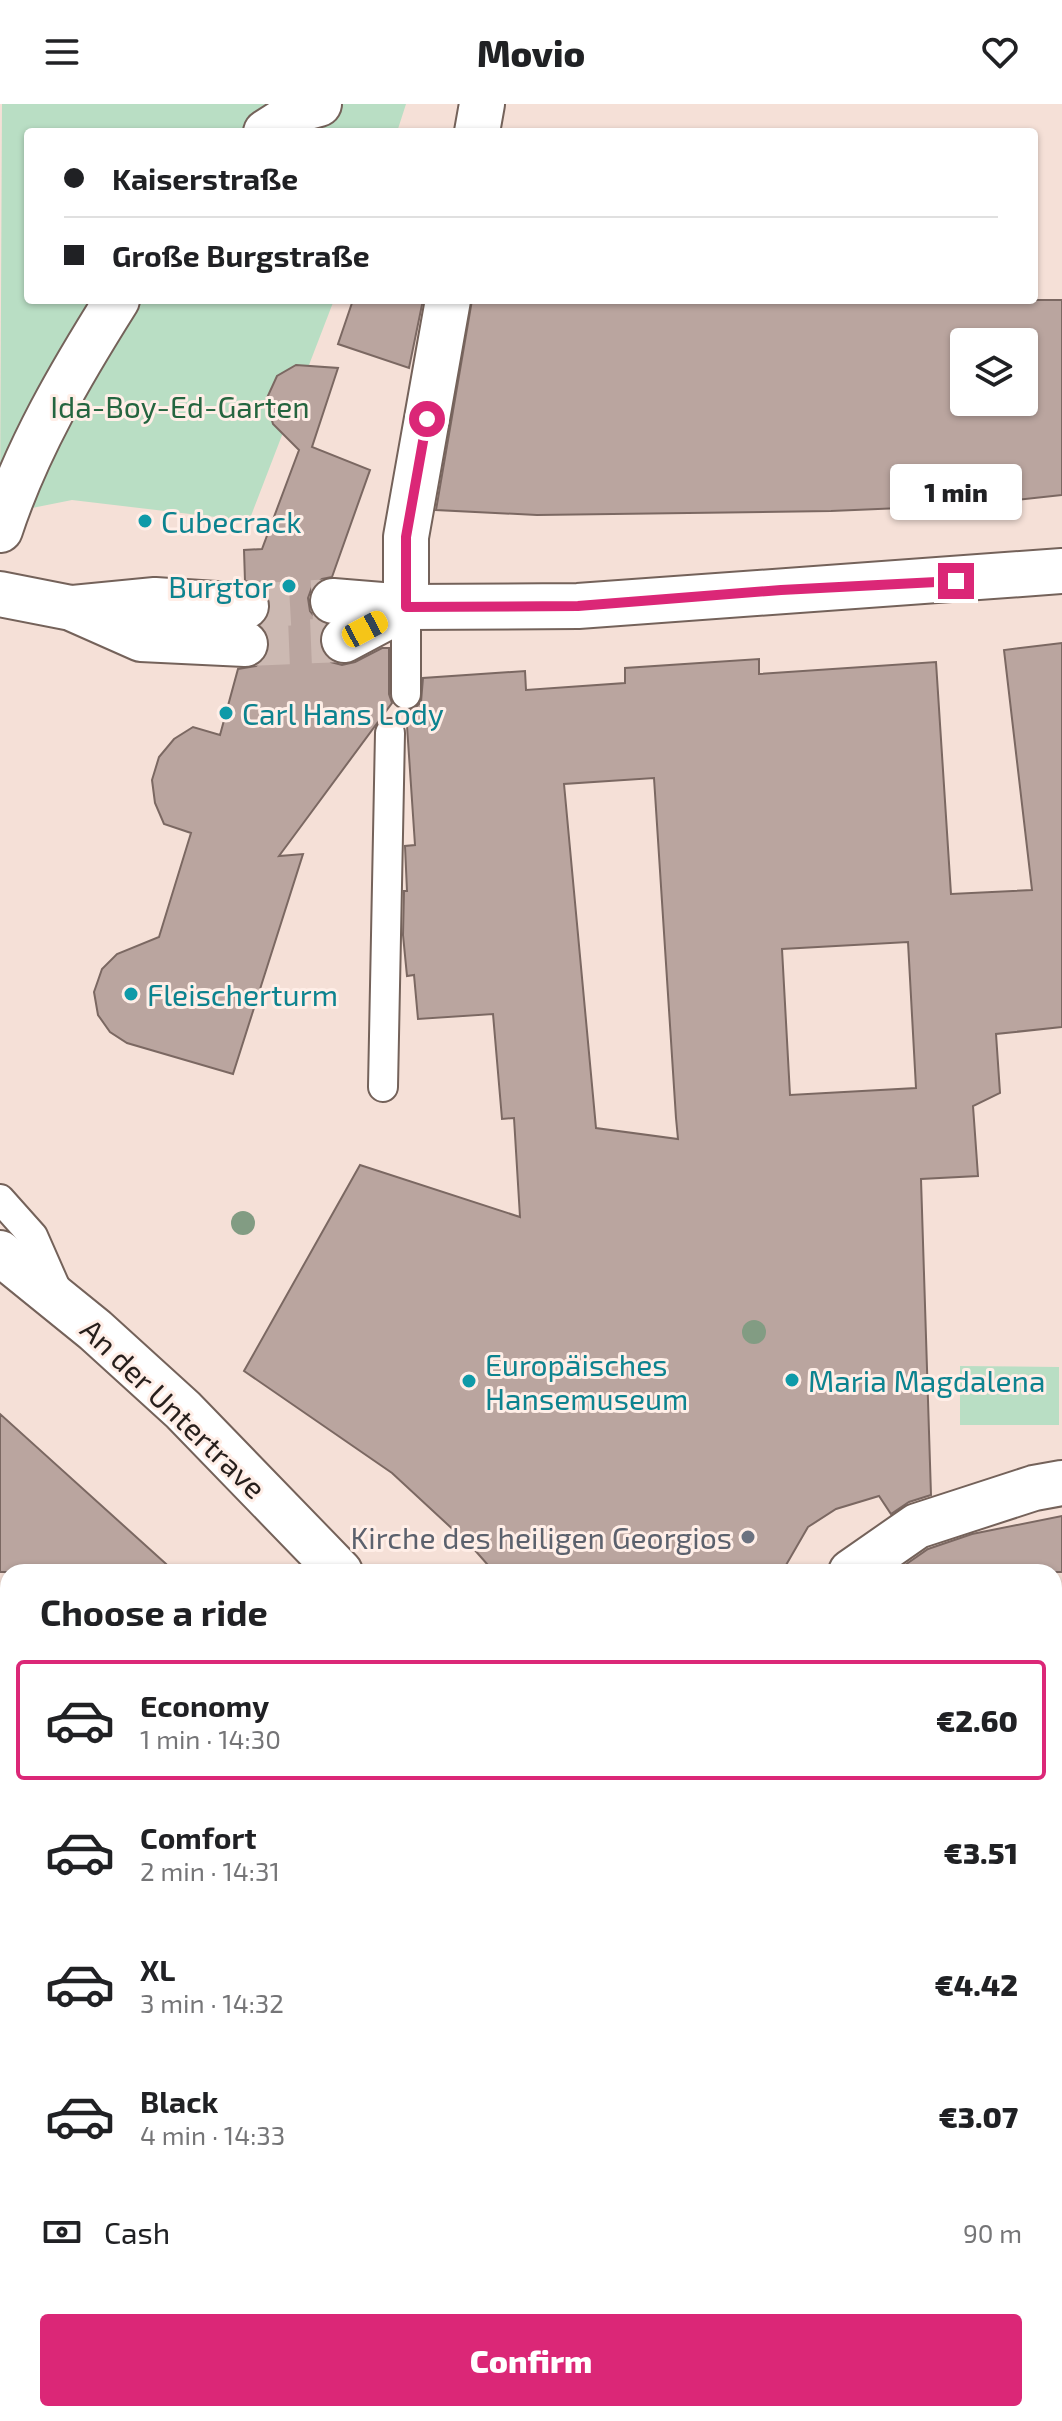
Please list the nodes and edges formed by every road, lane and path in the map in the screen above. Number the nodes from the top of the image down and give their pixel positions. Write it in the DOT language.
graph roads {
  1 [pos="319,104"];
  2 [pos="482,104"];
  3 [pos="272,128"];
  4 [pos="478,128"];
  5 [pos="114,304"];
  6 [pos="447,304"];
  7 [pos="0,530"];
  8 [pos="1062,571"];
  9 [pos="0,594"];
  10 [pos="406,607"];
  11 [pos="338,620"];
  12 [pos="246,625"];
  13 [pos="406,694"];
  14 [pos="390,733"];
  15 [pos="383,1087"];
  16 [pos="0,1199"];
  17 [pos="0,1253"];
  18 [pos="63,1303"];
  19 [pos="1062,1483"];
  20 [pos="332,1564"];
  21 [pos="862,1564"];
  1 -- 3 [label="street"];
  2 -- 4 [label="street"];
  5 -- 7 [label="street"];
  6 -- 10 [label="street"];
  8 -- 10 [label="street"];
  9 -- 12 [label="street"];
  10 -- 11 [label="street"];
  10 -- 13 [label="lane"];
  14 -- 15 [label="lane"];
  16 -- 18 [label="lane"];
  17 -- 18 [label="street, An der Untertrave"];
  18 -- 20 [label="street, An der Untertrave"];
  19 -- 21 [label="street"];
}
